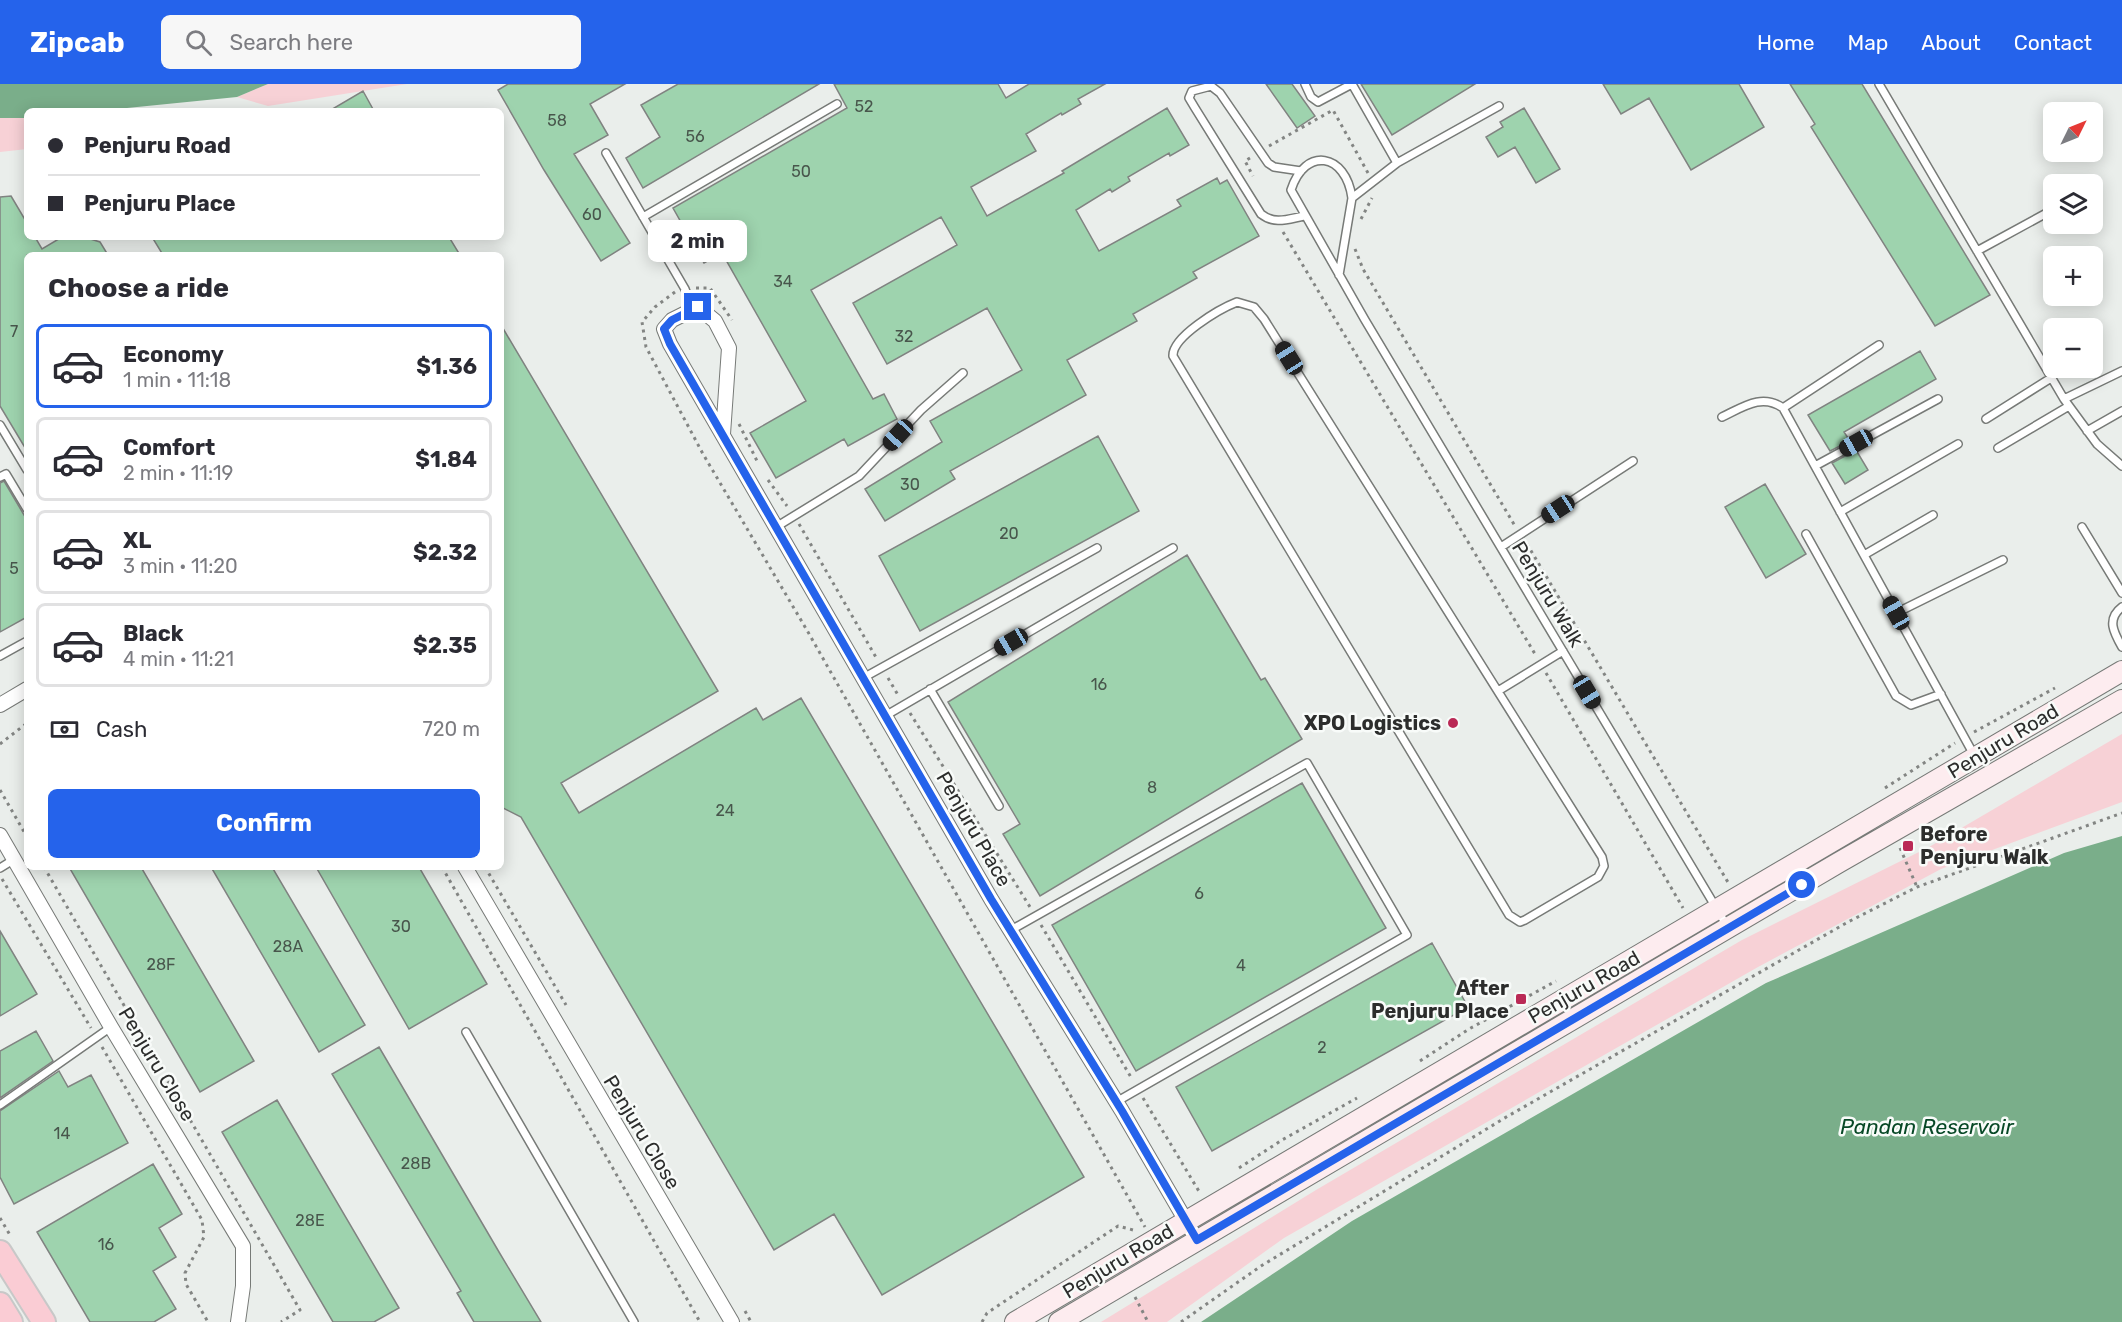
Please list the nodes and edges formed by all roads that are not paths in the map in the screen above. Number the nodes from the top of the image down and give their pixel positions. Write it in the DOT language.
graph roads {
  1 [pos="1305,84"];
  2 [pos="1352,84"];
  3 [pos="1879,84"];
  4 [pos="837,104"];
  5 [pos="1499,106"];
  6 [pos="606,153"];
  7 [pos="1397,163"];
  8 [pos="1300,171"];
  9 [pos="1352,198"];
  10 [pos="2043,215"];
  11 [pos="1304,216"];
  12 [pos="643,217"];
  13 [pos="1977,251"];
  14 [pos="1339,275"];
  15 [pos="693,309"];
  16 [pos="1879,345"];
  17 [pos="2043,364"];
  18 [pos="2122,371"];
  19 [pos="963,373"];
  20 [pos="2051,378"];
  21 [pos="1938,399"];
  22 [pos="2066,403"];
  23 [pos="1783,408"];
  24 [pos="2122,411"];
  25 [pos="1722,417"];
  26 [pos="1986,419"];
  27 [pos="0,424"];
  28 [pos="2087,431"];
  29 [pos="723,434"];
  30 [pos="1958,444"];
  31 [pos="1998,448"];
  32 [pos="1633,460"];
  33 [pos="2120,462"];
  34 [pos="24,465"];
  35 [pos="1815,466"];
  36 [pos="0,477"];
  37 [pos="24,504"];
  38 [pos="1840,512"];
  39 [pos="1933,515"];
  40 [pos="776,527"];
  41 [pos="2082,527"];
  42 [pos="1806,534"];
  43 [pos="1501,547"];
  44 [pos="1097,548"];
  45 [pos="1173,548"];
  46 [pos="1864,555"];
  47 [pos="2003,560"];
  48 [pos="2122,592"];
  49 [pos="2122,607"];
  50 [pos="1896,613"];
  51 [pos="24,643"];
  52 [pos="2122,647"];
  53 [pos="1563,651"];
  54 [pos="0,656"];
  55 [pos="2122,671"];
  56 [pos="863,678"];
  57 [pos="930,689"];
  58 [pos="24,691"];
  59 [pos="1498,692"];
  60 [pos="1941,694"];
  61 [pos="2122,700"];
  62 [pos="0,705"];
  63 [pos="885,716"];
  64 [pos="1975,757"];
  65 [pos="999,806"];
  66 [pos="0,835"];
  67 [pos="13,860"];
  68 [pos="0,868"];
  69 [pos="467,870"];
  70 [pos="1717,910"];
  71 [pos="1728,929"];
  72 [pos="1011,930"];
  73 [pos="111,1027"];
  74 [pos="466,1032"];
  75 [pos="1116,1102"];
  76 [pos="0,1106"];
  77 [pos="1182,1213"];
  78 [pos="1197,1240"];
  79 [pos="0,1252"];
  80 [pos="0,1304"];
  81 [pos="11,1322"];
  82 [pos="44,1322"];
  83 [pos="238,1322"];
  84 [pos="633,1322"];
  85 [pos="732,1322"];
  86 [pos="1015,1322"];
  87 [pos="1059,1322"];
  1 -- 2 [label="lane"];
  2 -- 7 [label="lane"];
  3 -- 13 [label="lane"];
  4 -- 12 [label="lane"];
  5 -- 7 [label="lane"];
  6 -- 12 [label="lane"];
  7 -- 9 [label="lane"];
  8 -- 9 [label="lane"];
  8 -- 11 [label="lane, Penjuru Walk"];
  8 -- 11 [label="lane"];
  9 -- 14 [label="lane"];
  10 -- 13 [label="lane"];
  11 -- 14 [label="lane, Penjuru Walk"];
  12 -- 15 [label="lane"];
  13 -- 17 [label="lane"];
  14 -- 43 [label="lane, Penjuru Walk"];
  15 -- 29 [label="street"];
  15 -- 29 [label="street, Penjuru Place"];
  16 -- 23 [label="lane"];
  18 -- 22 [label="lane"];
  19 -- 40 [label="lane"];
  20 -- 22 [label="lane"];
  20 -- 26 [label="lane"];
  21 -- 35 [label="lane"];
  22 -- 28 [label="lane"];
  22 -- 31 [label="lane"];
  23 -- 25 [label="lane"];
  23 -- 35 [label="lane"];
  24 -- 28 [label="lane"];
  27 -- 34 [label="lane"];
  28 -- 33 [label="lane"];
  29 -- 40 [label="street, Penjuru Place"];
  30 -- 38 [label="lane"];
  32 -- 43 [label="lane"];
  35 -- 38 [label="lane"];
  36 -- 37 [label="lane"];
  38 -- 46 [label="lane"];
  39 -- 46 [label="lane"];
  40 -- 56 [label="street, Penjuru Place"];
  41 -- 48 [label="lane"];
  42 -- 60 [label="lane"];
  43 -- 53 [label="lane, Penjuru Walk"];
  44 -- 56 [label="lane"];
  45 -- 57 [label="lane"];
  46 -- 50 [label="lane"];
  47 -- 50 [label="lane"];
  49 -- 52 [label="lane"];
  50 -- 60 [label="lane"];
  51 -- 54 [label="lane"];
  53 -- 59 [label="lane"];
  53 -- 70 [label="lane, Penjuru Walk"];
  55 -- 64 [label="main road, Penjuru Road"];
  56 -- 63 [label="street, Penjuru Place"];
  57 -- 63 [label="lane"];
  57 -- 65 [label="lane"];
  58 -- 62 [label="street"];
  59 -- 59 [label="lane"];
  60 -- 64 [label="lane"];
  61 -- 71 [label="main road, Penjuru Road"];
  63 -- 72 [label="street, Penjuru Place"];
  64 -- 70 [label="main road, Penjuru Road"];
  66 -- 67 [label="street, Penjuru Close"];
  67 -- 68 [label="lane"];
  67 -- 73 [label="street, Penjuru Close"];
  69 -- 85 [label="street, Penjuru Close"];
  70 -- 71 [label="lane, Penjuru Walk"];
  70 -- 77 [label="main road, Penjuru Road"];
  71 -- 78 [label="main road, Penjuru Road"];
  72 -- 75 [label="street, Penjuru Place"];
  72 -- 75 [label="lane"];
  73 -- 76 [label="lane"];
  73 -- 83 [label="street, Penjuru Close"];
  74 -- 84 [label="lane"];
  75 -- 77 [label="street, Penjuru Place"];
  77 -- 78 [label="street, Penjuru Place"];
  77 -- 86 [label="main road, Penjuru Road"];
  78 -- 87 [label="main road, Penjuru Road"];
  79 -- 82 [label="highway"];
  80 -- 81 [label="highway"];
}
